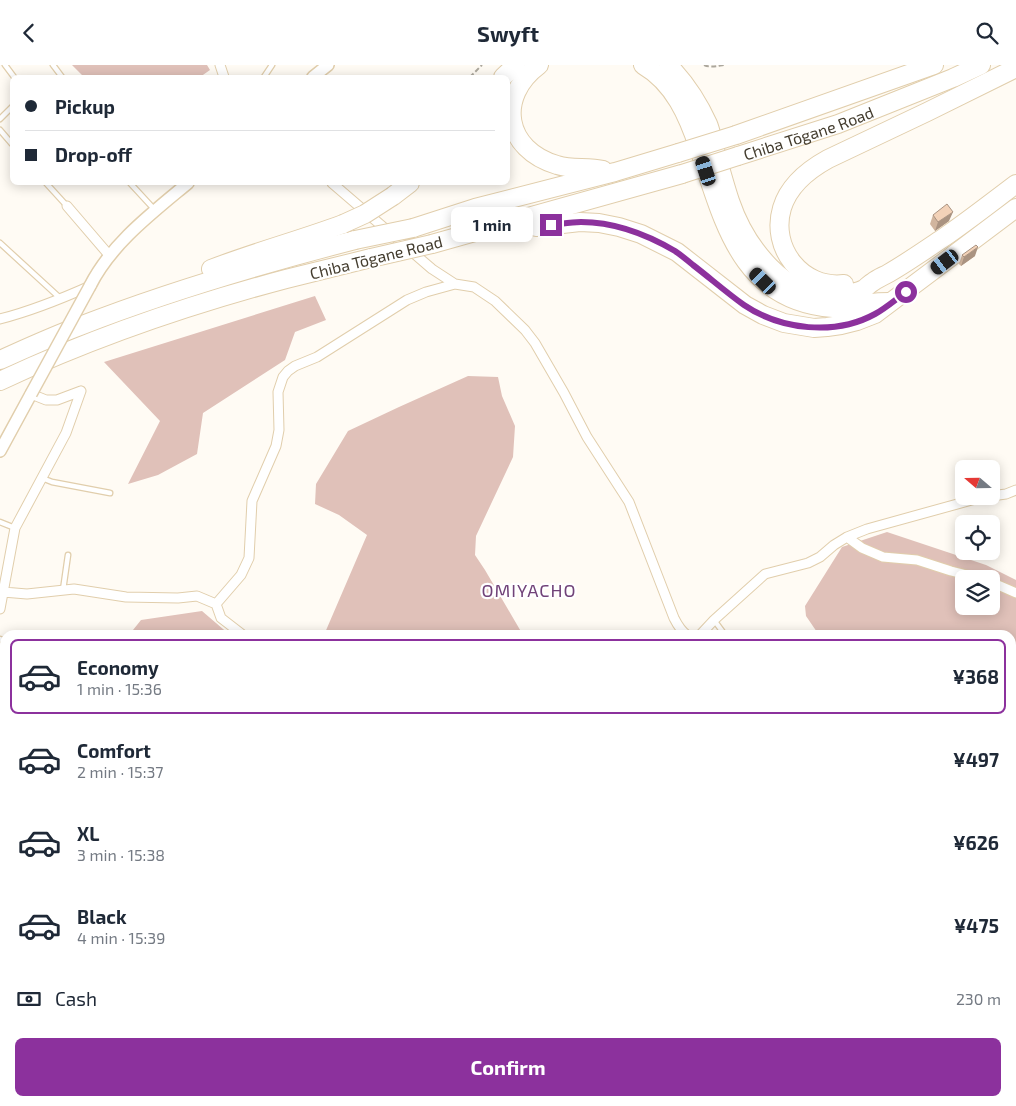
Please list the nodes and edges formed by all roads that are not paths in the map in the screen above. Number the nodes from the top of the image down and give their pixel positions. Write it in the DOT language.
graph roads {
  1 [pos="328,65"];
  2 [pos="516,65"];
  3 [pos="539,65"];
  4 [pos="643,65"];
  5 [pos="668,65"];
  6 [pos="934,65"];
  7 [pos="981,65"];
  8 [pos="1016,68"];
  9 [pos="316,75"];
  10 [pos="505,75"];
  11 [pos="10,109"];
  12 [pos="0,119"];
  13 [pos="0,130"];
  14 [pos="10,142"];
  15 [pos="615,172"];
  16 [pos="1016,184"];
  17 [pos="48,185"];
  18 [pos="132,185"];
  19 [pos="186,185"];
  20 [pos="334,185"];
  21 [pos="408,185"];
  22 [pos="67,206"];
  23 [pos="1016,209"];
  24 [pos="155,210"];
  25 [pos="517,221"];
  26 [pos="0,243"];
  27 [pos="109,255"];
  28 [pos="872,282"];
  29 [pos="455,284"];
  30 [pos="90,286"];
  31 [pos="62,299"];
  32 [pos="893,301"];
  33 [pos="0,319"];
  34 [pos="30,347"];
  35 [pos="0,360"];
  36 [pos="0,381"];
  37 [pos="31,394"];
  38 [pos="0,451"];
  39 [pos="42,478"];
  40 [pos="1016,490"];
  41 [pos="110,493"];
  42 [pos="1000,495"];
  43 [pos="955,504"];
  44 [pos="0,522"];
  45 [pos="15,528"];
  46 [pos="847,537"];
  47 [pos="68,555"];
  48 [pos="955,572"];
  49 [pos="1000,586"];
  50 [pos="64,590"];
  51 [pos="4,593"];
  52 [pos="1016,593"];
  53 [pos="216,604"];
  54 [pos="0,609"];
  55 [pos="714,620"];
  56 [pos="237,630"];
  57 [pos="681,630"];
  58 [pos="705,630"];
  59 [pos="721,630"];
  1 -- 9 [label="street"];
  2 -- 10 [label="highway"];
  3 -- 15 [label="highway"];
  4 -- 32 [label="highway"];
  5 -- 28 [label="highway"];
  6 -- 15 [label="highway, Chiba Tōgane Road, bridge"];
  7 -- 25 [label="highway, Chiba Tōgane Road, bridge"];
  8 -- 28 [label="highway"];
  11 -- 12 [label="lane"];
  13 -- 14 [label="lane"];
  15 -- 34 [label="highway, Chiba Tōgane Road, bridge"];
  16 -- 28 [label="highway"];
  17 -- 22 [label="lane"];
  18 -- 24 [label="lane"];
  19 -- 24 [label="street"];
  20 -- 29 [label="street"];
  21 -- 34 [label="highway, bridge"];
  22 -- 27 [label="street"];
  23 -- 32 [label="highway"];
  24 -- 27 [label="street"];
  25 -- 32 [label="highway"];
  25 -- 36 [label="highway, Chiba Tōgane Road, bridge"];
  26 -- 31 [label="lane"];
  27 -- 30 [label="street"];
  29 -- 53 [label="street"];
  29 -- 57 [label="street"];
  30 -- 31 [label="street"];
  30 -- 37 [label="street, bridge"];
  31 -- 33 [label="street"];
  34 -- 35 [label="highway, Chiba Tōgane Road"];
  37 -- 38 [label="street"];
  37 -- 39 [label="street"];
  39 -- 41 [label="lane"];
  39 -- 45 [label="street"];
  40 -- 42 [label="street"];
  43 -- 46 [label="street"];
  44 -- 45 [label="lane"];
  45 -- 51 [label="street"];
  46 -- 48 [label="street"];
  46 -- 55 [label="street"];
  47 -- 50 [label="lane"];
  49 -- 52 [label="street"];
  50 -- 51 [label="street"];
  50 -- 53 [label="street"];
  51 -- 54 [label="street"];
  53 -- 56 [label="street"];
  55 -- 58 [label="street"];
  55 -- 59 [label="lane"];
}
